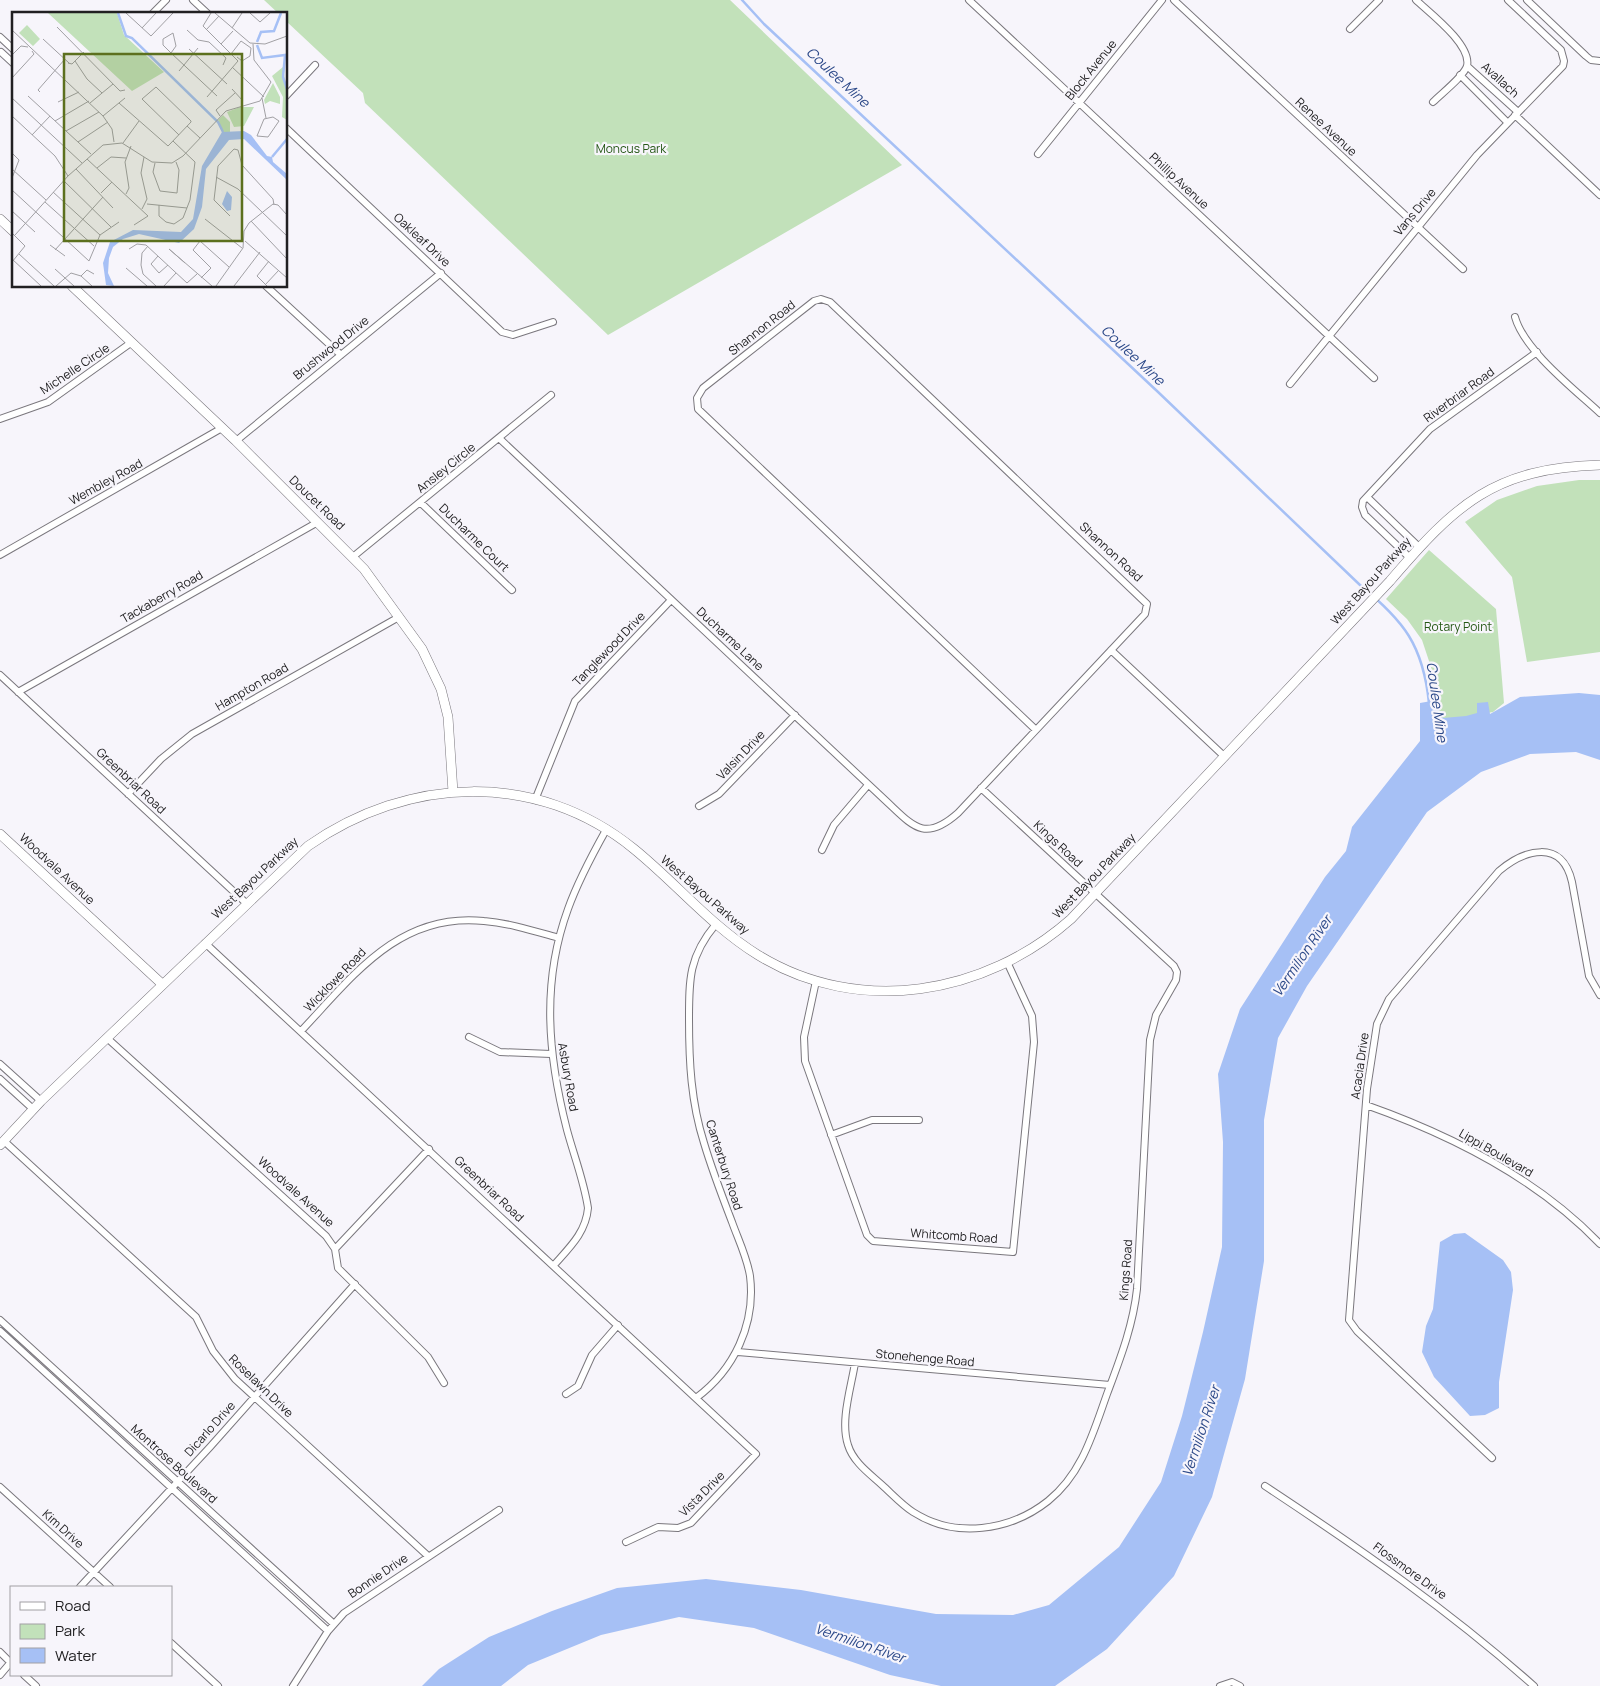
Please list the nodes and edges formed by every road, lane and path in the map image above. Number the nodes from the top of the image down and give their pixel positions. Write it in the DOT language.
graph roads {
  1 [pos="166,0"];
  2 [pos="193,0"];
  3 [pos="969,0"];
  4 [pos="1162,0"];
  5 [pos="1174,0"];
  6 [pos="1379,0"];
  7 [pos="1416,0"];
  8 [pos="1508,0"];
  9 [pos="1527,0"];
  10 [pos="154,12"];
  11 [pos="206,12"];
  12 [pos="1350,29"];
  13 [pos="0,37"];
  14 [pos="8,45"];
  15 [pos="12,48"];
  16 [pos="0,53"];
  17 [pos="1600,61"];
  18 [pos="12,62"];
  19 [pos="315,65"];
  20 [pos="1467,66"];
  21 [pos="1460,75"];
  22 [pos="288,94"];
  23 [pos="1433,102"];
  24 [pos="1078,103"];
  25 [pos="1517,113"];
  26 [pos="1508,123"];
  27 [pos="288,130"];
  28 [pos="1038,154"];
  29 [pos="1600,196"];
  30 [pos="0,219"];
  31 [pos="1417,227"];
  32 [pos="12,230"];
  33 [pos="1464,270"];
  34 [pos="441,274"];
  35 [pos="74,288"];
  36 [pos="268,288"];
  37 [pos="1515,317"];
  38 [pos="553,322"];
  39 [pos="1329,337"];
  40 [pos="132,342"];
  41 [pos="1537,352"];
  42 [pos="340,355"];
  43 [pos="1374,378"];
  44 [pos="1290,384"];
  45 [pos="551,395"];
  46 [pos="1600,413"];
  47 [pos="0,419"];
  48 [pos="222,428"];
  49 [pos="500,439"];
  50 [pos="236,441"];
  51 [pos="1600,465"];
  52 [pos="1367,496"];
  53 [pos="421,503"];
  54 [pos="318,522"];
  55 [pos="1419,547"];
  56 [pos="0,555"];
  57 [pos="354,556"];
  58 [pos="1410,558"];
  59 [pos="512,590"];
  60 [pos="672,600"];
  61 [pos="399,617"];
  62 [pos="1111,650"];
  63 [pos="0,675"];
  64 [pos="18,692"];
  65 [pos="795,715"];
  66 [pos="1036,730"];
  67 [pos="1224,757"];
  68 [pos="868,785"];
  69 [pos="982,788"];
  70 [pos="453,792"];
  71 [pos="128,794"];
  72 [pos="535,800"];
  73 [pos="699,806"];
  74 [pos="952,818"];
  75 [pos="606,830"];
  76 [pos="0,834"];
  77 [pos="822,850"];
  78 [pos="1096,894"];
  79 [pos="246,903"];
  80 [pos="716,924"];
  81 [pos="559,938"];
  82 [pos="205,943"];
  83 [pos="1008,964"];
  84 [pos="816,981"];
  85 [pos="162,984"];
  86 [pos="1600,995"];
  87 [pos="302,1030"];
  88 [pos="469,1037"];
  89 [pos="107,1038"];
  90 [pos="551,1054"];
  91 [pos="0,1064"];
  92 [pos="0,1079"];
  93 [pos="40,1101"];
  94 [pos="1366,1105"];
  95 [pos="33,1109"];
  96 [pos="919,1120"];
  97 [pos="831,1135"];
  98 [pos="2,1143"];
  99 [pos="429,1149"];
  100 [pos="1600,1244"];
  101 [pos="335,1249"];
  102 [pos="554,1264"];
  103 [pos="355,1284"];
  104 [pos="0,1320"];
  105 [pos="618,1325"];
  106 [pos="0,1331"];
  107 [pos="738,1352"];
  108 [pos="854,1363"];
  109 [pos="444,1383"];
  110 [pos="1110,1385"];
  111 [pos="566,1394"];
  112 [pos="254,1396"];
  113 [pos="696,1398"];
  114 [pos="756,1454"];
  115 [pos="1492,1458"];
  116 [pos="177,1482"];
  117 [pos="1264,1486"];
  118 [pos="0,1487"];
  119 [pos="172,1487"];
  120 [pos="499,1510"];
  121 [pos="626,1542"];
  122 [pos="428,1556"];
  123 [pos="94,1572"];
  124 [pos="81,1586"];
  125 [pos="109,1586"];
  126 [pos="334,1624"];
  127 [pos="328,1631"];
  128 [pos="172,1644"];
  129 [pos="0,1652"];
  130 [pos="10,1662"];
  131 [pos="10,1664"];
  132 [pos="0,1675"];
  133 [pos="25,1676"];
  134 [pos="36,1686"];
  135 [pos="218,1686"];
  136 [pos="293,1686"];
  137 [pos="1220,1686"];
  138 [pos="1240,1686"];
  139 [pos="1534,1686"];
  1 -- 10 [label="street"];
  2 -- 11 [label="street"];
  3 -- 24 [label="street, Phillip Avenue"];
  4 -- 24 [label="street, Block Avenue"];
  5 -- 31 [label="street, Renee Avenue"];
  6 -- 12 [label="street"];
  7 -- 20 [label="street, Avallach"];
  8 -- 25 [label="street, Vans Drive"];
  9 -- 17 [label="street"];
  13 -- 14 [label="street"];
  14 -- 15 [label="street"];
  14 -- 16 [label="street"];
  16 -- 18 [label="street"];
  19 -- 22 [label="street"];
  20 -- 21 [label="street, Avallach"];
  20 -- 25 [label="street, Avallach"];
  21 -- 23 [label="street, Avallach"];
  21 -- 26 [label="street, Avallach"];
  24 -- 28 [label="street, Block Avenue"];
  24 -- 39 [label="street, Phillip Avenue"];
  25 -- 26 [label="street, Vans Drive"];
  25 -- 29 [label="street, Avallach"];
  26 -- 31 [label="street, Vans Drive"];
  27 -- 34 [label="street, Oakleaf Drive"];
  30 -- 32 [label="street"];
  31 -- 33 [label="street, Renee Avenue"];
  31 -- 39 [label="street, Vans Drive"];
  34 -- 38 [label="street, Oakleaf Drive"];
  34 -- 42 [label="street, Brushwood Drive"];
  35 -- 40 [label="street, Doucet Road"];
  36 -- 42 [label="street"];
  37 -- 41 [label="street"];
  39 -- 43 [label="street, Phillip Avenue"];
  39 -- 44 [label="street, Vans Drive"];
  40 -- 47 [label="street, Michelle Circle"];
  40 -- 48 [label="street, Doucet Road"];
  41 -- 46 [label="street"];
  41 -- 52 [label="street, Riverbriar Road"];
  42 -- 50 [label="street, Brushwood Drive"];
  45 -- 49 [label="street, Ansley Circle"];
  48 -- 50 [label="street, Doucet Road"];
  48 -- 56 [label="street, Wembley Road"];
  49 -- 53 [label="street, Ansley Circle"];
  49 -- 60 [label="street, Ducharme Lane"];
  50 -- 54 [label="street, Doucet Road"];
  51 -- 55 [label="street, West Bayou Parkway"];
  52 -- 55 [label="street"];
  52 -- 58 [label="street, Riverbriar Road"];
  53 -- 57 [label="street, Ansley Circle"];
  53 -- 59 [label="street, Ducharme Court"];
  54 -- 57 [label="street, Doucet Road"];
  54 -- 64 [label="street, Tackaberry Road"];
  55 -- 58 [label="street, West Bayou Parkway"];
  57 -- 61 [label="street, Doucet Road"];
  58 -- 67 [label="street, West Bayou Parkway"];
  60 -- 65 [label="street, Ducharme Lane"];
  60 -- 72 [label="street, Tanglewood Drive"];
  61 -- 70 [label="street, Doucet Road"];
  61 -- 71 [label="street, Hampton Road"];
  62 -- 66 [label="street, Shannon Road"];
  62 -- 66 [label="street, Shannon Road"];
  62 -- 67 [label="street"];
  63 -- 64 [label="street, Greenbriar Road"];
  64 -- 71 [label="street, Greenbriar Road"];
  65 -- 68 [label="street, Ducharme Lane"];
  65 -- 73 [label="street, Valsin Drive"];
  66 -- 69 [label="street, Shannon Road"];
  67 -- 78 [label="street, West Bayou Parkway"];
  68 -- 74 [label="street, Ducharme Lane"];
  68 -- 77 [label="street"];
  69 -- 74 [label="street, Shannon Road"];
  69 -- 78 [label="street, Kings Road"];
  70 -- 72 [label="street, West Bayou Parkway"];
  70 -- 79 [label="street, West Bayou Parkway"];
  71 -- 79 [label="street, Greenbriar Road"];
  72 -- 75 [label="street, West Bayou Parkway"];
  75 -- 80 [label="street, West Bayou Parkway"];
  75 -- 81 [label="street, Asbury Road"];
  76 -- 85 [label="street, Woodvale Avenue"];
  78 -- 83 [label="street, West Bayou Parkway"];
  78 -- 110 [label="street, Kings Road"];
  79 -- 82 [label="street, West Bayou Parkway"];
  80 -- 84 [label="street, West Bayou Parkway"];
  80 -- 107 [label="street, Canterbury Road"];
  81 -- 87 [label="street, Wicklowe Road"];
  81 -- 90 [label="street, Asbury Road"];
  82 -- 85 [label="street, West Bayou Parkway"];
  82 -- 87 [label="street, Greenbriar Road"];
  83 -- 84 [label="street, West Bayou Parkway"];
  83 -- 97 [label="street, Whitcomb Road"];
  84 -- 97 [label="street, Whitcomb Road"];
  85 -- 89 [label="street, West Bayou Parkway"];
  86 -- 94 [label="street, Acacia Drive"];
  87 -- 99 [label="street, Greenbriar Road"];
  88 -- 90 [label="street"];
  89 -- 93 [label="street, West Bayou Parkway"];
  89 -- 101 [label="street, Woodvale Avenue"];
  90 -- 102 [label="street, Asbury Road"];
  91 -- 93 [label="street"];
  92 -- 95 [label="street"];
  93 -- 95 [label="street, West Bayou Parkway"];
  94 -- 100 [label="street, Lippi Boulevard"];
  94 -- 115 [label="street, Acacia Drive"];
  95 -- 98 [label="street, West Bayou Parkway"];
  96 -- 97 [label="street"];
  98 -- 112 [label="street, Roselawn Drive"];
  99 -- 101 [label="street"];
  99 -- 102 [label="street, Greenbriar Road"];
  101 -- 103 [label="street, Woodvale Avenue"];
  102 -- 105 [label="street, Greenbriar Road"];
  103 -- 109 [label="street, Woodvale Avenue"];
  103 -- 112 [label="street, Dicarlo Drive"];
  104 -- 116 [label="street, Montrose Boulevard"];
  105 -- 111 [label="street"];
  105 -- 113 [label="street, Greenbriar Road"];
  106 -- 119 [label="street, Montrose Boulevard"];
  107 -- 108 [label="street, Stonehenge Road"];
  107 -- 113 [label="street, Canterbury Road"];
  108 -- 110 [label="street, Stonehenge Road"];
  108 -- 110 [label="street, Kings Road"];
  112 -- 116 [label="street, Dicarlo Drive"];
  112 -- 122 [label="street, Roselawn Drive"];
  113 -- 114 [label="street, Greenbriar Road"];
  114 -- 121 [label="street, Vista Drive"];
  116 -- 119 [label="street, Dicarlo Drive"];
  116 -- 126 [label="street, Montrose Boulevard"];
  117 -- 139 [label="street, Flossmore Drive"];
  118 -- 123 [label="street, Kim Drive"];
  119 -- 123 [label="street, Dicarlo Drive"];
  119 -- 127 [label="street, Montrose Boulevard"];
  120 -- 122 [label="street, Bonnie Drive"];
  122 -- 126 [label="street, Bonnie Drive"];
  123 -- 124 [label="street, Dicarlo Drive"];
  123 -- 125 [label="street, Kim Drive"];
  126 -- 127 [label="street, Bonnie Drive"];
  127 -- 136 [label="street, Bonnie Drive"];
  128 -- 135 [label="street"];
  129 -- 130 [label="street"];
  131 -- 132 [label="street"];
  133 -- 134 [label="street"];
  137 -- 138 [label="street"];
}
